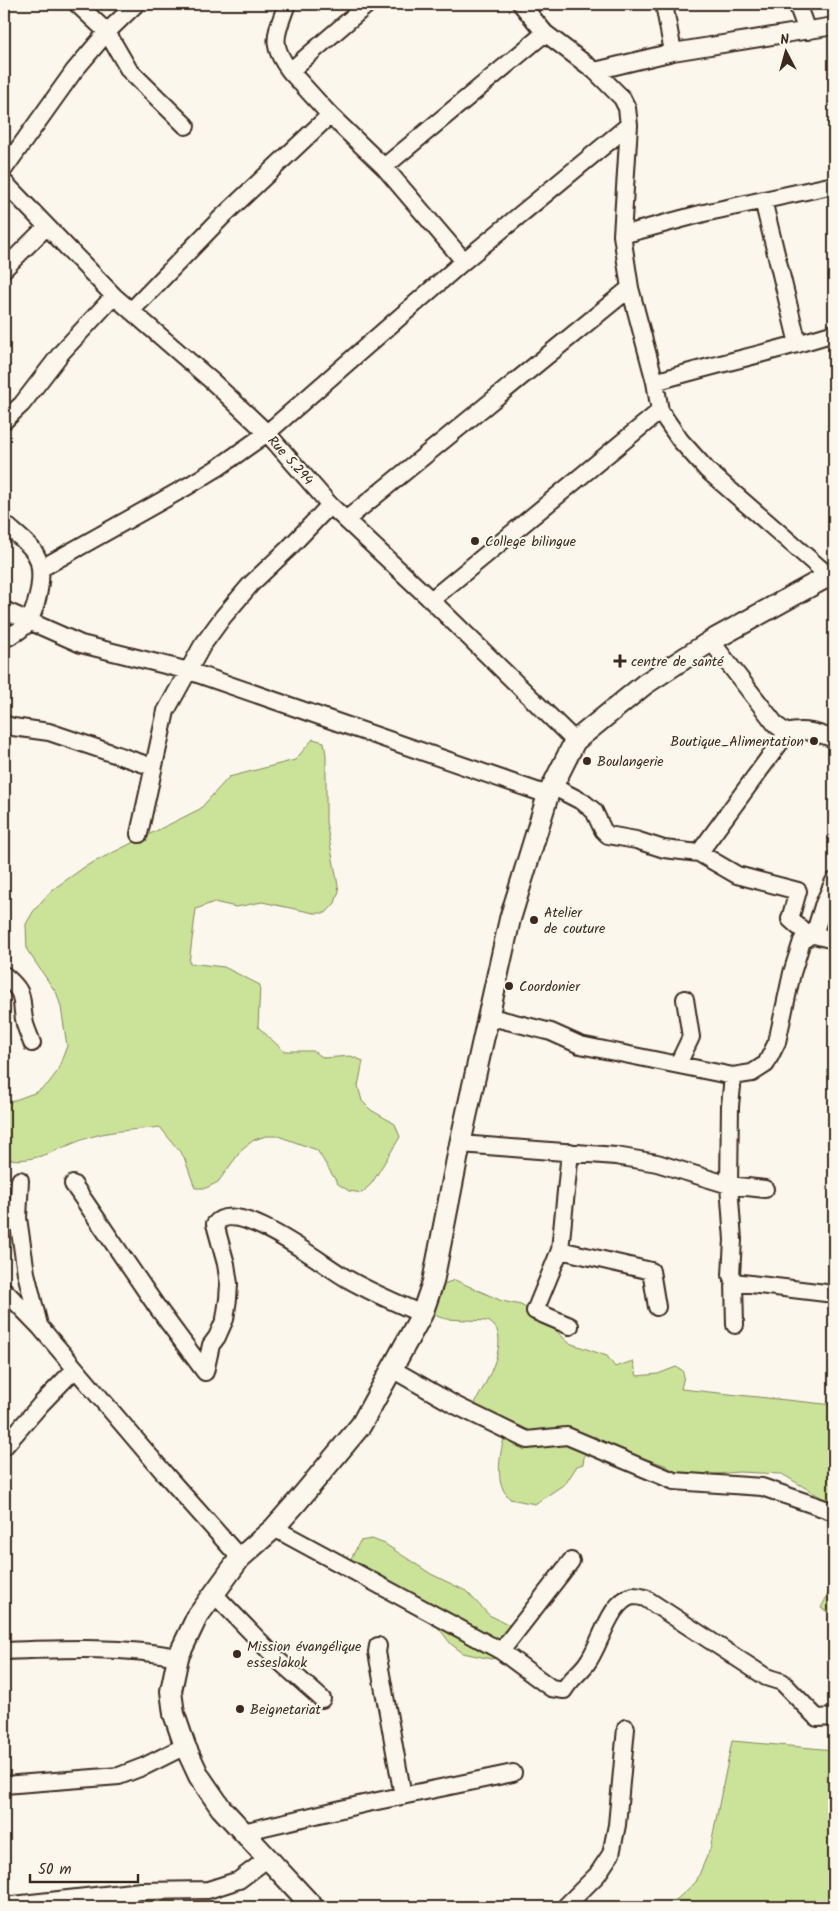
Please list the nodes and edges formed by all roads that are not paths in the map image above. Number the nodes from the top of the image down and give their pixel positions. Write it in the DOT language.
graph roads {
  1 [pos="77,4"];
  2 [pos="136,4"];
  3 [pos="287,4"];
  4 [pos="368,4"];
  5 [pos="521,4"];
  6 [pos="664,4"];
  7 [pos="797,4"];
  8 [pos="834,26"];
  9 [pos="807,31"];
  10 [pos="107,32"];
  11 [pos="545,32"];
  12 [pos="673,52"];
  13 [pos="290,71"];
  14 [pos="595,71"];
  15 [pos="330,115"];
  16 [pos="629,124"];
  17 [pos="186,126"];
  18 [pos="384,167"];
  19 [pos="4,169"];
  20 [pos="4,182"];
  21 [pos="834,185"];
  22 [pos="763,200"];
  23 [pos="46,227"];
  24 [pos="622,236"];
  25 [pos="464,261"];
  26 [pos="4,269"];
  27 [pos="630,288"];
  28 [pos="114,296"];
  29 [pos="131,310"];
  30 [pos="834,333"];
  31 [pos="798,344"];
  32 [pos="655,382"];
  33 [pos="660,411"];
  34 [pos="4,421"];
  35 [pos="267,433"];
  36 [pos="330,505"];
  37 [pos="347,519"];
  38 [pos="4,523"];
  39 [pos="40,569"];
  40 [pos="832,575"];
  41 [pos="431,600"];
  42 [pos="4,610"];
  43 [pos="28,622"];
  44 [pos="4,639"];
  45 [pos="711,641"];
  46 [pos="189,671"];
  47 [pos="4,724"];
  48 [pos="787,733"];
  49 [pos="834,739"];
  50 [pos="575,741"];
  51 [pos="153,767"];
  52 [pos="550,790"];
  53 [pos="139,834"];
  54 [pos="699,853"];
  55 [pos="834,881"];
  56 [pos="812,935"];
  57 [pos="834,940"];
  58 [pos="4,975"];
  59 [pos="685,999"];
  60 [pos="489,1021"];
  61 [pos="32,1043"];
  62 [pos="678,1064"];
  63 [pos="733,1076"];
  64 [pos="460,1144"];
  65 [pos="570,1152"];
  66 [pos="20,1180"];
  67 [pos="73,1184"];
  68 [pos="729,1185"];
  69 [pos="765,1189"];
  70 [pos="560,1250"];
  71 [pos="734,1282"];
  72 [pos="4,1290"];
  73 [pos="834,1294"];
  74 [pos="657,1307"];
  75 [pos="422,1314"];
  76 [pos="735,1325"];
  77 [pos="570,1326"];
  78 [pos="40,1327"];
  79 [pos="392,1369"];
  80 [pos="74,1370"];
  81 [pos="7,1437"];
  82 [pos="834,1512"];
  83 [pos="274,1528"];
  84 [pos="240,1558"];
  85 [pos="571,1561"];
  86 [pos="214,1594"];
  87 [pos="378,1646"];
  88 [pos="4,1650"];
  89 [pos="501,1651"];
  90 [pos="178,1657"];
  91 [pos="322,1699"];
  92 [pos="834,1717"];
  93 [pos="626,1728"];
  94 [pos="185,1746"];
  95 [pos="513,1773"];
  96 [pos="4,1786"];
  97 [pos="403,1796"];
  98 [pos="243,1832"];
  99 [pos="267,1859"];
  100 [pos="4,1906"];
  101 [pos="313,1907"];
  102 [pos="565,1907"];
  1 -- 10 [label="street"];
  2 -- 10 [label="street"];
  3 -- 13 [label="street"];
  4 -- 13 [label="street"];
  5 -- 11 [label="street"];
  6 -- 12 [label="street"];
  7 -- 9 [label="street"];
  8 -- 9 [label="street"];
  9 -- 12 [label="street"];
  10 -- 17 [label="street"];
  10 -- 19 [label="street"];
  11 -- 14 [label="street"];
  11 -- 18 [label="street"];
  12 -- 14 [label="street"];
  13 -- 15 [label="street"];
  14 -- 16 [label="street"];
  15 -- 18 [label="street"];
  15 -- 29 [label="street"];
  16 -- 24 [label="street"];
  16 -- 25 [label="street"];
  18 -- 25 [label="street"];
  20 -- 23 [label="street, Rue 5.294"];
  21 -- 22 [label="street"];
  22 -- 24 [label="street"];
  22 -- 31 [label="street"];
  23 -- 26 [label="street"];
  23 -- 28 [label="street, Rue 5.294"];
  24 -- 27 [label="street"];
  25 -- 35 [label="street"];
  27 -- 32 [label="street"];
  27 -- 37 [label="street"];
  28 -- 29 [label="street, Rue 5.294"];
  28 -- 34 [label="street"];
  29 -- 35 [label="street, Rue 5.294"];
  30 -- 31 [label="street"];
  31 -- 32 [label="street"];
  32 -- 33 [label="street"];
  33 -- 40 [label="street"];
  33 -- 41 [label="street"];
  35 -- 36 [label="street, Rue 5.294"];
  35 -- 39 [label="street"];
  36 -- 37 [label="street, Rue 5.294"];
  36 -- 46 [label="street"];
  37 -- 41 [label="street, Rue 5.294"];
  38 -- 39 [label="street"];
  39 -- 43 [label="street"];
  40 -- 45 [label="street"];
  41 -- 50 [label="street, Rue 5.294"];
  42 -- 43 [label="street"];
  43 -- 44 [label="street"];
  43 -- 46 [label="street"];
  45 -- 48 [label="street"];
  45 -- 50 [label="street"];
  46 -- 51 [label="street"];
  46 -- 52 [label="street"];
  47 -- 51 [label="street"];
  48 -- 49 [label="street"];
  48 -- 54 [label="street"];
  50 -- 52 [label="street"];
  51 -- 53 [label="street"];
  52 -- 54 [label="street"];
  52 -- 60 [label="street"];
  54 -- 56 [label="street"];
  55 -- 56 [label="street"];
  56 -- 57 [label="street"];
  56 -- 63 [label="street"];
  58 -- 61 [label="street"];
  59 -- 62 [label="street"];
  60 -- 62 [label="street"];
  60 -- 64 [label="street"];
  62 -- 63 [label="street"];
  63 -- 68 [label="street"];
  64 -- 65 [label="street"];
  64 -- 75 [label="street"];
  65 -- 68 [label="street"];
  65 -- 70 [label="street"];
  66 -- 78 [label="street"];
  67 -- 75 [label="street"];
  68 -- 69 [label="street"];
  68 -- 71 [label="street"];
  70 -- 74 [label="street"];
  70 -- 77 [label="street"];
  71 -- 73 [label="street"];
  71 -- 76 [label="street"];
  72 -- 78 [label="street"];
  75 -- 79 [label="street"];
  78 -- 80 [label="street"];
  79 -- 82 [label="street"];
  79 -- 83 [label="street"];
  80 -- 81 [label="street"];
  80 -- 84 [label="street"];
  83 -- 84 [label="street"];
  83 -- 89 [label="street"];
  84 -- 86 [label="street"];
  85 -- 89 [label="street"];
  86 -- 90 [label="street"];
  86 -- 91 [label="street"];
  87 -- 97 [label="street"];
  88 -- 90 [label="street"];
  89 -- 92 [label="street"];
  90 -- 94 [label="street"];
  93 -- 102 [label="street"];
  94 -- 96 [label="street"];
  94 -- 98 [label="street"];
  95 -- 97 [label="street"];
  97 -- 98 [label="street"];
  98 -- 99 [label="street"];
  99 -- 100 [label="street"];
  99 -- 101 [label="street"];
}
